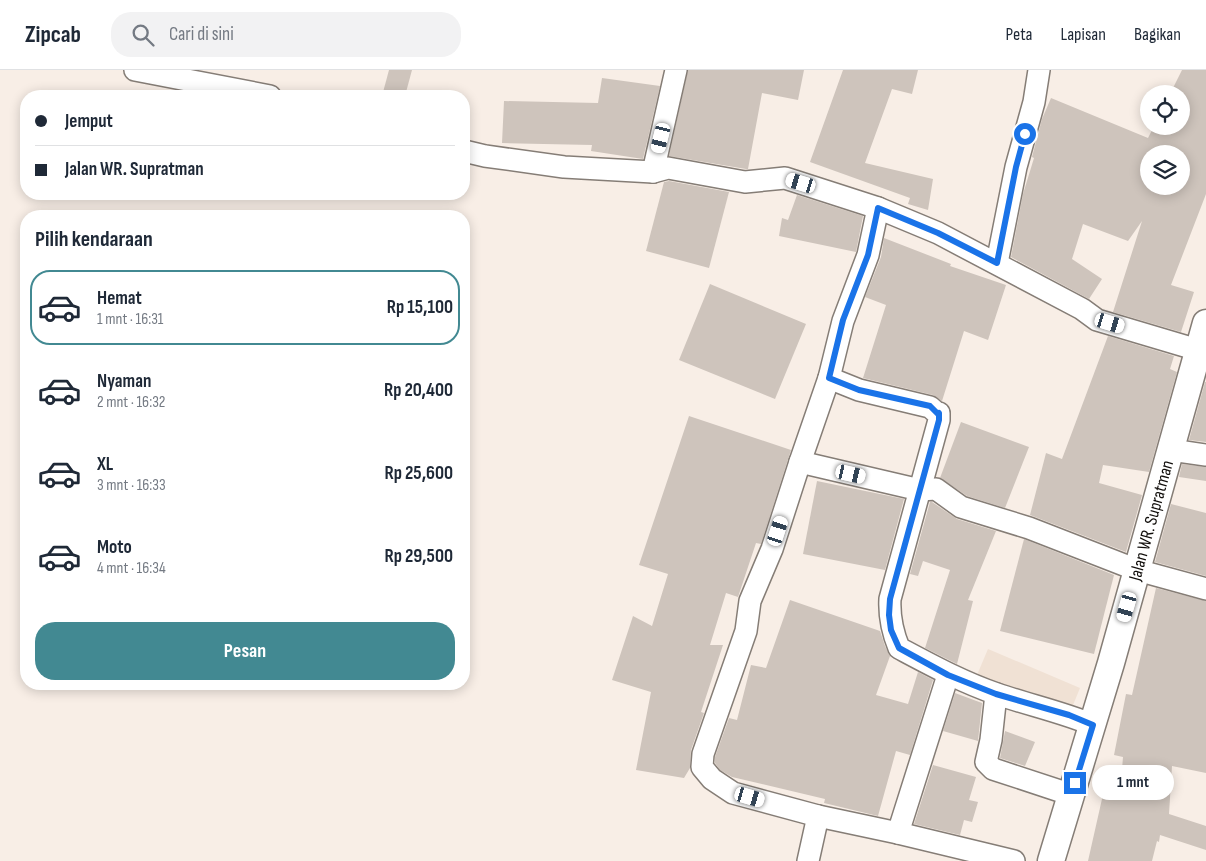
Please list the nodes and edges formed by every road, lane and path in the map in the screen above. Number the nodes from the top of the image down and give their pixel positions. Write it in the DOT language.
graph roads {
  1 [pos="136,70"];
  2 [pos="676,70"];
  3 [pos="1039,70"];
  4 [pos="239,90"];
  5 [pos="470,152"];
  6 [pos="653,172"];
  7 [pos="878,208"];
  8 [pos="997,263"];
  9 [pos="1206,323"];
  10 [pos="1198,350"];
  11 [pos="829,378"];
  12 [pos="1171,450"];
  13 [pos="1206,455"];
  14 [pos="800,462"];
  15 [pos="920,490"];
  16 [pos="1137,570"];
  17 [pos="1206,589"];
  18 [pos="948,675"];
  19 [pos="996,694"];
  20 [pos="1093,725"];
  21 [pos="1072,795"];
  22 [pos="818,816"];
  23 [pos="898,833"];
  24 [pos="808,861"];
  25 [pos="1014,861"];
  26 [pos="1051,861"];
  1 -- 4 [label="street"];
  2 -- 6 [label="street"];
  3 -- 8 [label="street"];
  5 -- 6 [label="street"];
  6 -- 7 [label="street"];
  7 -- 8 [label="street"];
  7 -- 11 [label="street"];
  8 -- 10 [label="street"];
  9 -- 10 [label="main road, Jalan WR. Supratman"];
  10 -- 12 [label="main road, Jalan WR. Supratman"];
  11 -- 14 [label="street"];
  11 -- 15 [label="street"];
  12 -- 13 [label="street"];
  12 -- 16 [label="main road, Jalan WR. Supratman"];
  14 -- 15 [label="street"];
  14 -- 22 [label="street"];
  15 -- 16 [label="street"];
  15 -- 18 [label="street"];
  16 -- 17 [label="street"];
  16 -- 20 [label="main road, Jalan WR. Supratman"];
  18 -- 19 [label="street"];
  18 -- 23 [label="street"];
  19 -- 20 [label="street"];
  19 -- 21 [label="street"];
  20 -- 21 [label="main road, Jalan WR. Supratman"];
  21 -- 26 [label="main road, Jalan WR. Supratman"];
  22 -- 23 [label="street"];
  22 -- 24 [label="street"];
  23 -- 25 [label="street"];
}
